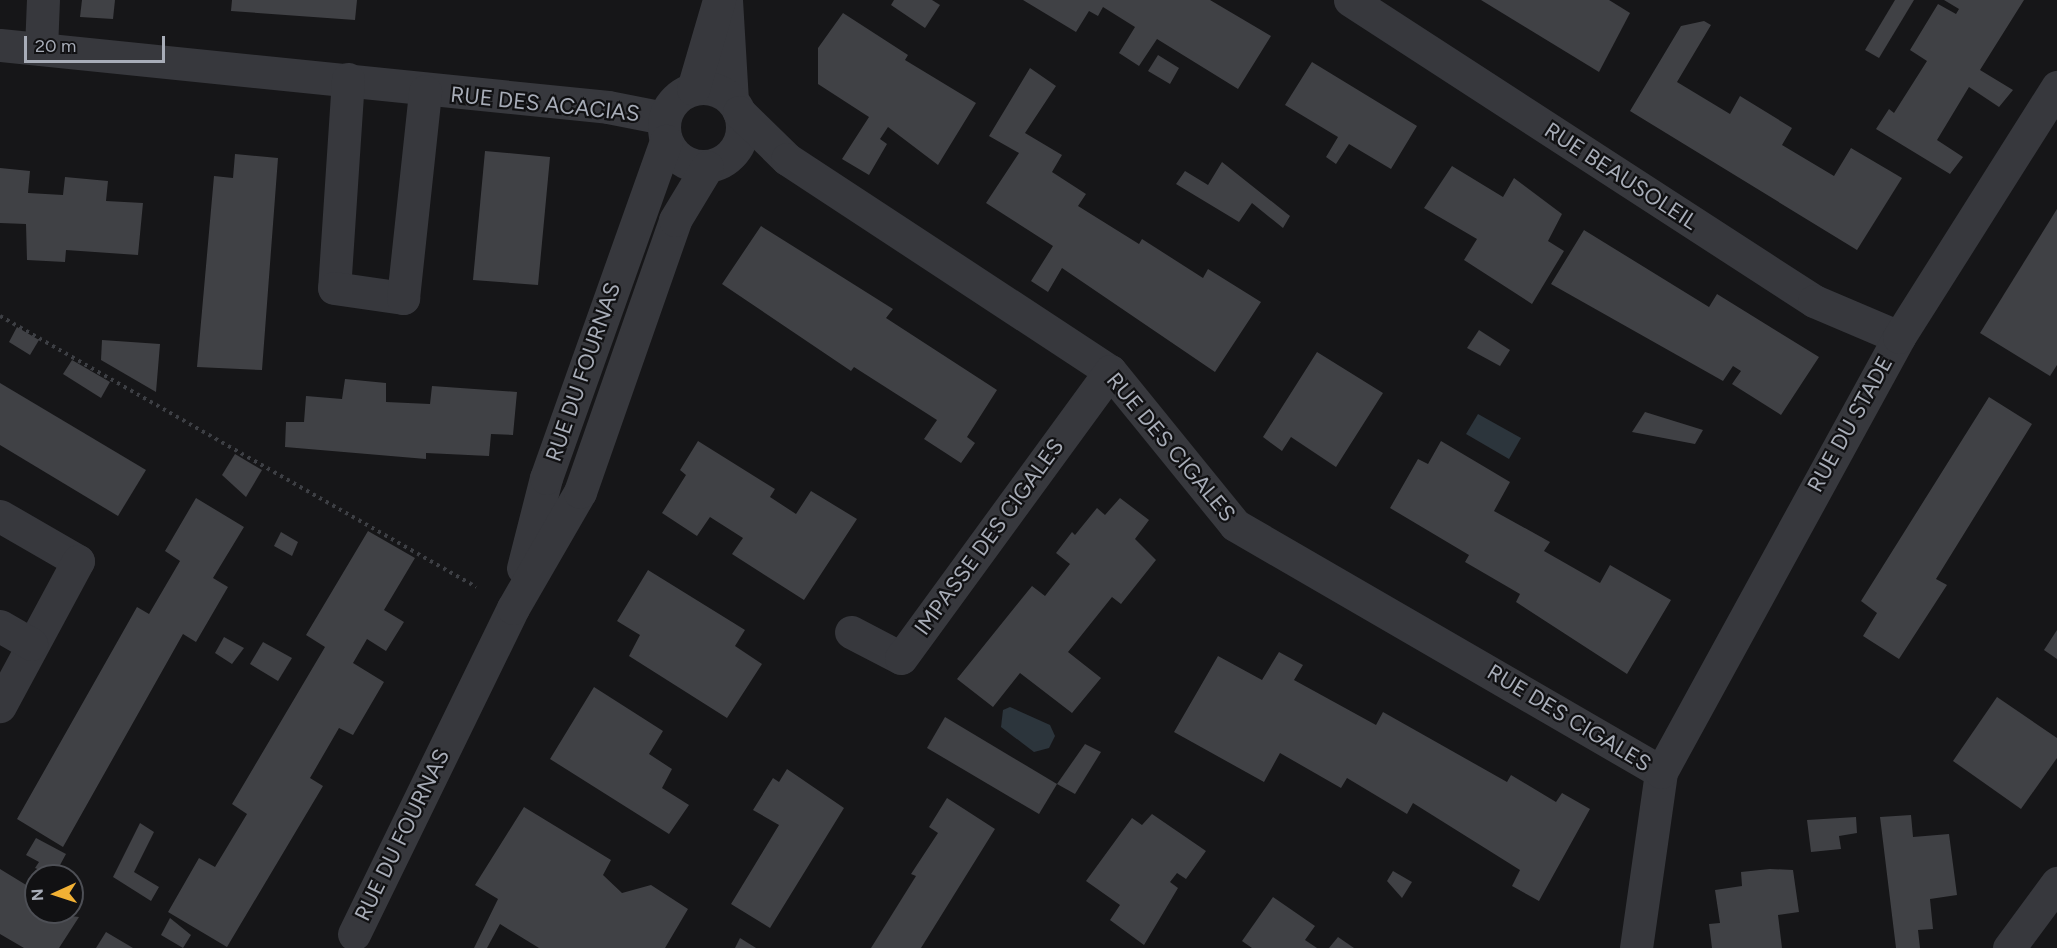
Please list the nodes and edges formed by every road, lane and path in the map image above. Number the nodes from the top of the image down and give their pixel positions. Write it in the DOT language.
graph roads {
  1 [pos="43,0"];
  2 [pos="719,0"];
  3 [pos="726,0"];
  4 [pos="1350,0"];
  5 [pos="0,45"];
  6 [pos="41,49"];
  7 [pos="348,79"];
  8 [pos="2057,87"];
  9 [pos="693,89"];
  10 [pos="425,91"];
  11 [pos="736,106"];
  12 [pos="665,130"];
  13 [pos="787,159"];
  14 [pos="717,163"];
  15 [pos="0,316"];
  16 [pos="1899,337"];
  17 [pos="1110,371"];
  18 [pos="0,516"];
  19 [pos="513,608"];
  20 [pos="0,626"];
  21 [pos="851,632"];
  22 [pos="31,644"];
  23 [pos="0,706"];
  24 [pos="1661,772"];
  25 [pos="2057,883"];
  26 [pos="349,943"];
  27 [pos="1636,948"];
  28 [pos="2009,948"];
  1 -- 6 [label="street"];
  2 -- 9 [label="street"];
  3 -- 11 [label="street"];
  4 -- 16 [label="street, RUE BEAUSOLEIL"];
  5 -- 6 [label="street, RUE DES ACACIAS"];
  6 -- 7 [label="street, RUE DES ACACIAS"];
  7 -- 10 [label="street, RUE DES ACACIAS"];
  7 -- 10 [label="street, RUE DES ACACIAS"];
  8 -- 16 [label="street, RUE DU STADE"];
  9 -- 11 [label="street"];
  9 -- 12 [label="street"];
  10 -- 12 [label="street, RUE DES ACACIAS"];
  11 -- 13 [label="street, RUE DES CIGALES"];
  11 -- 14 [label="street"];
  12 -- 14 [label="street"];
  12 -- 19 [label="street, RUE DU FOURNAS"];
  13 -- 14 [label="street"];
  13 -- 17 [label="street, RUE DES CIGALES"];
  14 -- 19 [label="street, RUE DU FOURNAS"];
  15 -- 19 [label="path"];
  16 -- 24 [label="street, RUE DU STADE"];
  17 -- 21 [label="street, IMPASSE DES CIGALES"];
  17 -- 24 [label="street, RUE DES CIGALES"];
  18 -- 22 [label="street"];
  19 -- 26 [label="street, RUE DU FOURNAS"];
  20 -- 22 [label="street"];
  22 -- 23 [label="street"];
  24 -- 27 [label="street"];
  25 -- 28 [label="street"];
}
